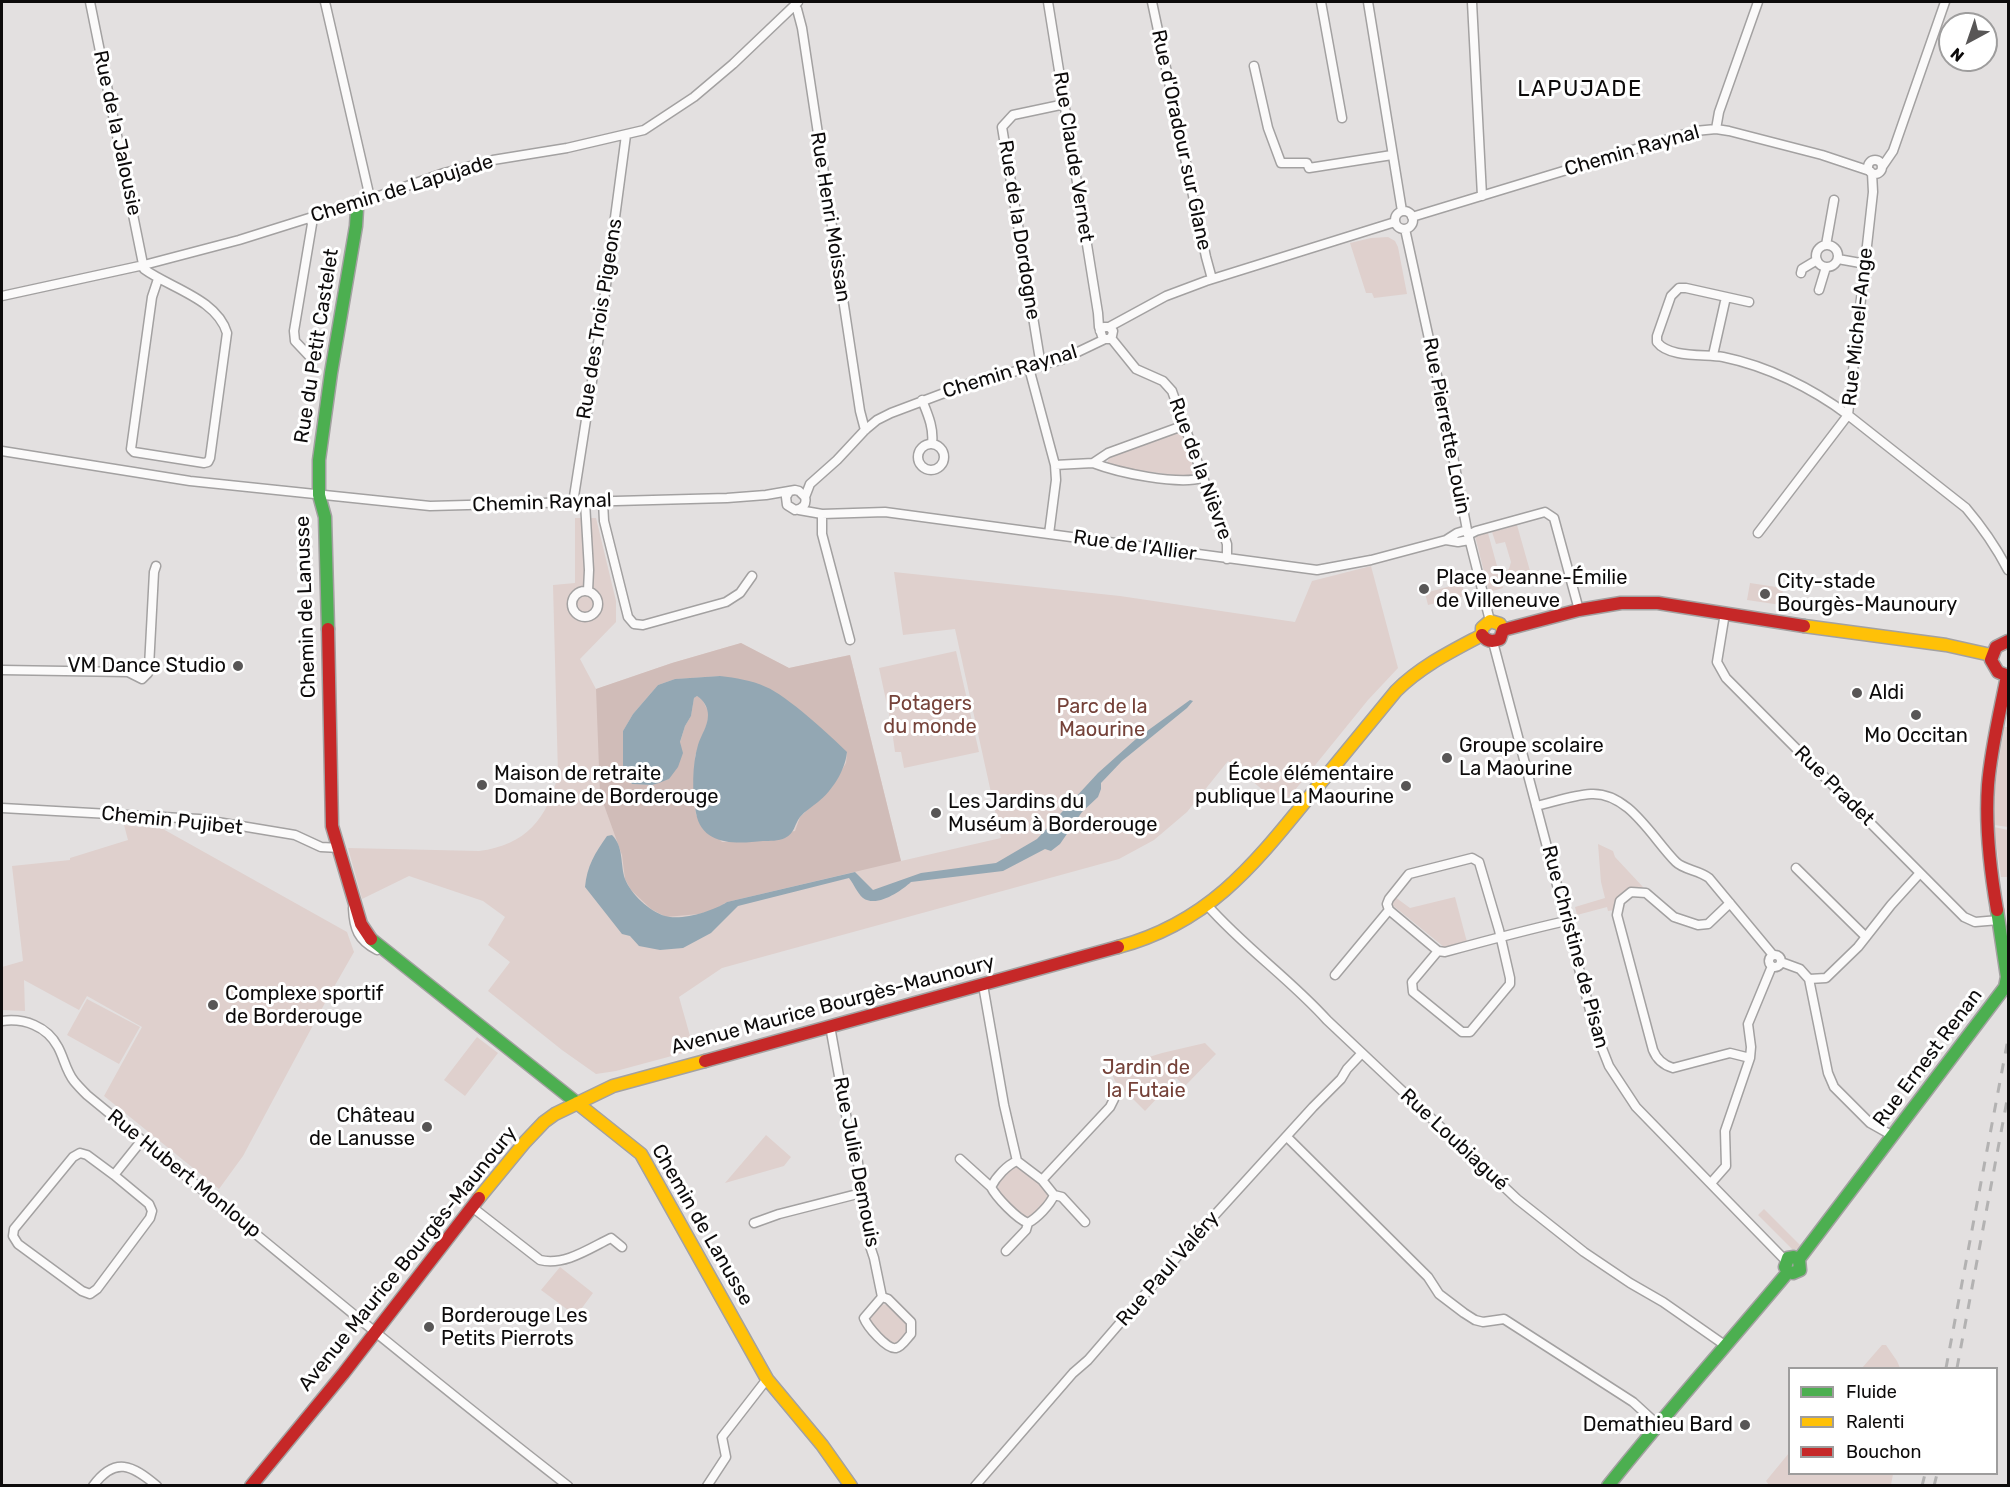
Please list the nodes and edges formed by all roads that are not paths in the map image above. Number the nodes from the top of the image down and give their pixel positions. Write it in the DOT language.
graph roads {
  1 [pos="90,2"];
  2 [pos="325,2"];
  3 [pos="1048,2"];
  4 [pos="1152,2"];
  5 [pos="1321,2"];
  6 [pos="1368,2"];
  7 [pos="1472,2"];
  8 [pos="1758,2"];
  9 [pos="1942,2"];
  10 [pos="796,4"];
  11 [pos="1254,66"];
  12 [pos="1065,104"];
  13 [pos="1342,118"];
  14 [pos="1716,129"];
  15 [pos="626,135"];
  16 [pos="1392,155"];
  17 [pos="1875,167"];
  18 [pos="1482,196"];
  19 [pos="370,198"];
  20 [pos="1834,200"];
  21 [pos="356,203"];
  22 [pos="1402,211"];
  23 [pos="1412,217"];
  24 [pos="310,218"];
  25 [pos="1395,222"];
  26 [pos="1405,229"];
  27 [pos="1826,245"];
  28 [pos="1838,259"];
  29 [pos="1817,260"];
  30 [pos="1866,264"];
  31 [pos="144,265"];
  32 [pos="1826,267"];
  33 [pos="1801,273"];
  34 [pos="158,279"];
  35 [pos="1212,279"];
  36 [pos="1819,290"];
  37 [pos="2,296"];
  38 [pos="1726,297"];
  39 [pos="1749,302"];
  40 [pos="1106,333"];
  41 [pos="1713,356"];
  42 [pos="311,358"];
  43 [pos="1041,366"];
  44 [pos="1029,368"];
  45 [pos="922,400"];
  46 [pos="1848,416"];
  47 [pos="1185,425"];
  48 [pos="865,430"];
  49 [pos="932,444"];
  50 [pos="2,451"];
  51 [pos="1093,463"];
  52 [pos="1054,465"];
  53 [pos="817,477"];
  54 [pos="1203,478"];
  55 [pos="792,491"];
  56 [pos="319,495"];
  57 [pos="766,495"];
  58 [pos="805,498"];
  59 [pos="585,502"];
  60 [pos="603,502"];
  61 [pos="573,503"];
  62 [pos="786,503"];
  63 [pos="799,510"];
  64 [pos="822,514"];
  65 [pos="1758,532"];
  66 [pos="1049,534"];
  67 [pos="1468,535"];
  68 [pos="1227,558"];
  69 [pos="156,566"];
  70 [pos="2008,570"];
  71 [pos="752,576"];
  72 [pos="588,591"];
  73 [pos="1579,610"];
  74 [pos="1725,613"];
  75 [pos="1490,621"];
  76 [pos="1503,630"];
  77 [pos="1488,638"];
  78 [pos="850,640"];
  79 [pos="2008,641"];
  80 [pos="1991,655"];
  81 [pos="2,670"];
  82 [pos="2008,676"];
  83 [pos="1536,806"];
  84 [pos="2,808"];
  85 [pos="340,848"];
  86 [pos="1796,868"];
  87 [pos="1920,873"];
  88 [pos="1730,903"];
  89 [pos="1207,905"];
  90 [pos="1388,907"];
  91 [pos="2000,920"];
  92 [pos="1566,921"];
  93 [pos="1500,937"];
  94 [pos="1866,937"];
  95 [pos="1438,951"];
  96 [pos="1773,954"];
  97 [pos="1781,962"];
  98 [pos="1772,966"];
  99 [pos="1335,975"];
  100 [pos="1809,979"];
  101 [pos="984,985"];
  102 [pos="2,1021"];
  103 [pos="830,1026"];
  104 [pos="1362,1053"];
  105 [pos="1750,1058"];
  106 [pos="1114,1099"];
  107 [pos="576,1103"];
  108 [pos="1893,1136"];
  109 [pos="1287,1137"];
  110 [pos="142,1140"];
  111 [pos="960,1159"];
  112 [pos="1017,1161"];
  113 [pos="114,1175"];
  114 [pos="1042,1180"];
  115 [pos="1711,1183"];
  116 [pos="991,1187"];
  117 [pos="861,1193"];
  118 [pos="1054,1195"];
  119 [pos="472,1207"];
  120 [pos="1028,1222"];
  121 [pos="1085,1222"];
  122 [pos="754,1223"];
  123 [pos="622,1247"];
  124 [pos="1006,1251"];
  125 [pos="1791,1264"];
  126 [pos="882,1297"];
  127 [pos="375,1332"];
  128 [pos="1726,1346"];
  129 [pos="766,1379"];
  130 [pos="1657,1424"];
  131 [pos="93,1485"];
  132 [pos="157,1485"];
  133 [pos="251,1485"];
  134 [pos="567,1485"];
  135 [pos="707,1485"];
  136 [pos="850,1485"];
  137 [pos="975,1485"];
  138 [pos="1608,1485"];
  1 -- 31 [label="street, Rue de la Jalousie"];
  2 -- 19 [label="street"];
  3 -- 12 [label="street, Rue Claude Vernet"];
  4 -- 35 [label="street, Rue d'Oradour sur Glane"];
  5 -- 13 [label="street"];
  6 -- 16 [label="street"];
  7 -- 18 [label="street"];
  8 -- 14 [label="street"];
  9 -- 17 [label="street, Rue Michel-Ange"];
  10 -- 15 [label="street, Chemin de Lapujade"];
  10 -- 48 [label="street, Rue Henri Moissan"];
  11 -- 16 [label="street"];
  12 -- 40 [label="street, Rue Claude Vernet"];
  12 -- 43 [label="street, Rue de la Dordogne"];
  14 -- 17 [label="street, Chemin Raynal"];
  14 -- 18 [label="street, Chemin Raynal"];
  15 -- 19 [label="street, Chemin de Lapujade"];
  15 -- 61 [label="street, Rue des Trois Pigeons"];
  16 -- 22 [label="street"];
  17 -- 30 [label="street, Rue Michel-Ange"];
  18 -- 23 [label="street, Chemin Raynal"];
  19 -- 21 [label="street, Chemin de Lapujade"];
  20 -- 27 [label="street"];
  21 -- 24 [label="street, Chemin de Lapujade"];
  21 -- 56 [label="street, Rue du Petit Castelet"];
  22 -- 23 [label="street"];
  22 -- 25 [label="street"];
  23 -- 26 [label="street"];
  24 -- 31 [label="street, Chemin de Lapujade"];
  24 -- 42 [label="street"];
  25 -- 26 [label="street"];
  25 -- 35 [label="street, Chemin Raynal"];
  26 -- 67 [label="street, Rue Pierrette Louin"];
  27 -- 28 [label="street"];
  27 -- 29 [label="street"];
  28 -- 30 [label="street"];
  28 -- 32 [label="street"];
  29 -- 32 [label="street"];
  29 -- 33 [label="street"];
  30 -- 46 [label="street, Rue Michel-Ange"];
  31 -- 34 [label="street"];
  31 -- 37 [label="street, Chemin de Lapujade"];
  32 -- 36 [label="street"];
  34 -- 34 [label="street"];
  35 -- 40 [label="street, Chemin Raynal"];
  38 -- 39 [label="street"];
  38 -- 41 [label="street"];
  38 -- 41 [label="street"];
  40 -- 43 [label="street, Chemin Raynal"];
  40 -- 47 [label="street, Rue de la Nièvre"];
  41 -- 46 [label="street"];
  43 -- 44 [label="street, Chemin Raynal"];
  44 -- 45 [label="street, Chemin Raynal"];
  44 -- 52 [label="street"];
  45 -- 48 [label="street, Chemin Raynal"];
  45 -- 49 [label="street"];
  46 -- 65 [label="street"];
  46 -- 70 [label="street, Rue Michel-Ange"];
  47 -- 51 [label="street"];
  47 -- 54 [label="street, Rue de la Nièvre"];
  48 -- 53 [label="street, Chemin Raynal"];
  50 -- 56 [label="street, Chemin de Lanusse"];
  51 -- 52 [label="street"];
  51 -- 54 [label="street"];
  52 -- 66 [label="street"];
  53 -- 55 [label="street, Chemin Raynal"];
  53 -- 58 [label="street, Chemin Raynal"];
  54 -- 68 [label="street, Rue de la Nièvre"];
  55 -- 57 [label="street, Chemin Raynal"];
  55 -- 58 [label="street"];
  55 -- 62 [label="street"];
  56 -- 61 [label="street, Chemin Raynal"];
  56 -- 85 [label="street, Chemin de Lanusse"];
  57 -- 60 [label="street, Chemin Raynal"];
  57 -- 62 [label="street, Chemin Raynal"];
  58 -- 63 [label="street"];
  58 -- 64 [label="street"];
  59 -- 60 [label="street, Chemin Raynal"];
  59 -- 61 [label="street, Chemin Raynal"];
  59 -- 72 [label="street"];
  60 -- 71 [label="street"];
  62 -- 63 [label="street"];
  63 -- 64 [label="street, Rue de l'Allier"];
  64 -- 66 [label="street, Rue de l'Allier"];
  64 -- 78 [label="street"];
  66 -- 68 [label="street, Rue de l'Allier"];
  67 -- 68 [label="street, Rue de l'Allier"];
  67 -- 73 [label="street, Rue de l'Allier"];
  67 -- 75 [label="street, Rue Pierrette Louin"];
  69 -- 81 [label="street"];
  73 -- 74 [label="street"];
  73 -- 76 [label="street"];
  74 -- 80 [label="street"];
  74 -- 87 [label="street, Rue Pradet"];
  75 -- 76 [label="street"];
  75 -- 77 [label="street"];
  76 -- 77 [label="street"];
  77 -- 83 [label="street, Rue Christine de Pisan"];
  77 -- 89 [label="street, Avenue Maurice Bourgès-Maunoury"];
  79 -- 80 [label="street"];
  80 -- 82 [label="street"];
  82 -- 91 [label="street, Rue Ernest Renan"];
  83 -- 88 [label="street"];
  83 -- 92 [label="street, Rue Christine de Pisan"];
  84 -- 85 [label="street, Chemin Pujibet"];
  85 -- 107 [label="street, Chemin de Lanusse"];
  86 -- 94 [label="street"];
  87 -- 91 [label="street, Rue Pradet"];
  87 -- 94 [label="street"];
  88 -- 96 [label="street"];
  88 -- 105 [label="street"];
  89 -- 101 [label="street, Avenue Maurice Bourgès-Maunoury"];
  89 -- 104 [label="street, Rue Loubiagué"];
  90 -- 93 [label="street"];
  90 -- 95 [label="street"];
  90 -- 99 [label="street"];
  91 -- 108 [label="street, Rue Ernest Renan"];
  92 -- 93 [label="street"];
  92 -- 115 [label="street, Rue Christine de Pisan"];
  93 -- 95 [label="street"];
  93 -- 95 [label="street"];
  94 -- 100 [label="street"];
  96 -- 97 [label="street"];
  96 -- 98 [label="street"];
  97 -- 98 [label="street"];
  97 -- 100 [label="street"];
  98 -- 105 [label="street"];
  100 -- 108 [label="street"];
  101 -- 103 [label="street, Avenue Maurice Bourgès-Maunoury"];
  101 -- 112 [label="street"];
  102 -- 110 [label="street, Rue Hubert Monloup"];
  103 -- 107 [label="street, Avenue Maurice Bourgès-Maunoury"];
  103 -- 117 [label="street, Rue Julie Demouis"];
  104 -- 109 [label="street, Rue Paul Valéry"];
  104 -- 128 [label="street, Rue Loubiagué"];
  105 -- 115 [label="street"];
  106 -- 114 [label="street"];
  107 -- 119 [label="street, Avenue Maurice Bourgès-Maunoury"];
  107 -- 129 [label="street, Chemin de Lanusse"];
  108 -- 125 [label="street, Rue Ernest Renan"];
  109 -- 130 [label="street"];
  109 -- 137 [label="street, Rue Paul Valéry"];
  110 -- 113 [label="street"];
  110 -- 127 [label="street, Rue Hubert Monloup"];
  111 -- 116 [label="street"];
  112 -- 114 [label="street"];
  112 -- 116 [label="street"];
  113 -- 113 [label="street"];
  114 -- 118 [label="street"];
  115 -- 125 [label="street, Rue Christine de Pisan"];
  116 -- 120 [label="street"];
  117 -- 122 [label="street"];
  117 -- 126 [label="street, Rue Julie Demouis"];
  118 -- 120 [label="street"];
  118 -- 121 [label="street"];
  119 -- 123 [label="street"];
  119 -- 127 [label="street, Avenue Maurice Bourgès-Maunoury"];
  120 -- 124 [label="street"];
  125 -- 128 [label="street, Rue Ernest Renan"];
  126 -- 126 [label="street"];
  127 -- 133 [label="street, Avenue Maurice Bourgès-Maunoury"];
  127 -- 134 [label="street, Rue Hubert Monloup"];
  128 -- 130 [label="street, Rue Ernest Renan"];
  129 -- 135 [label="street"];
  129 -- 136 [label="street, Chemin de Lanusse"];
  130 -- 138 [label="street, Rue Ernest Renan"];
  131 -- 132 [label="street"];
}
